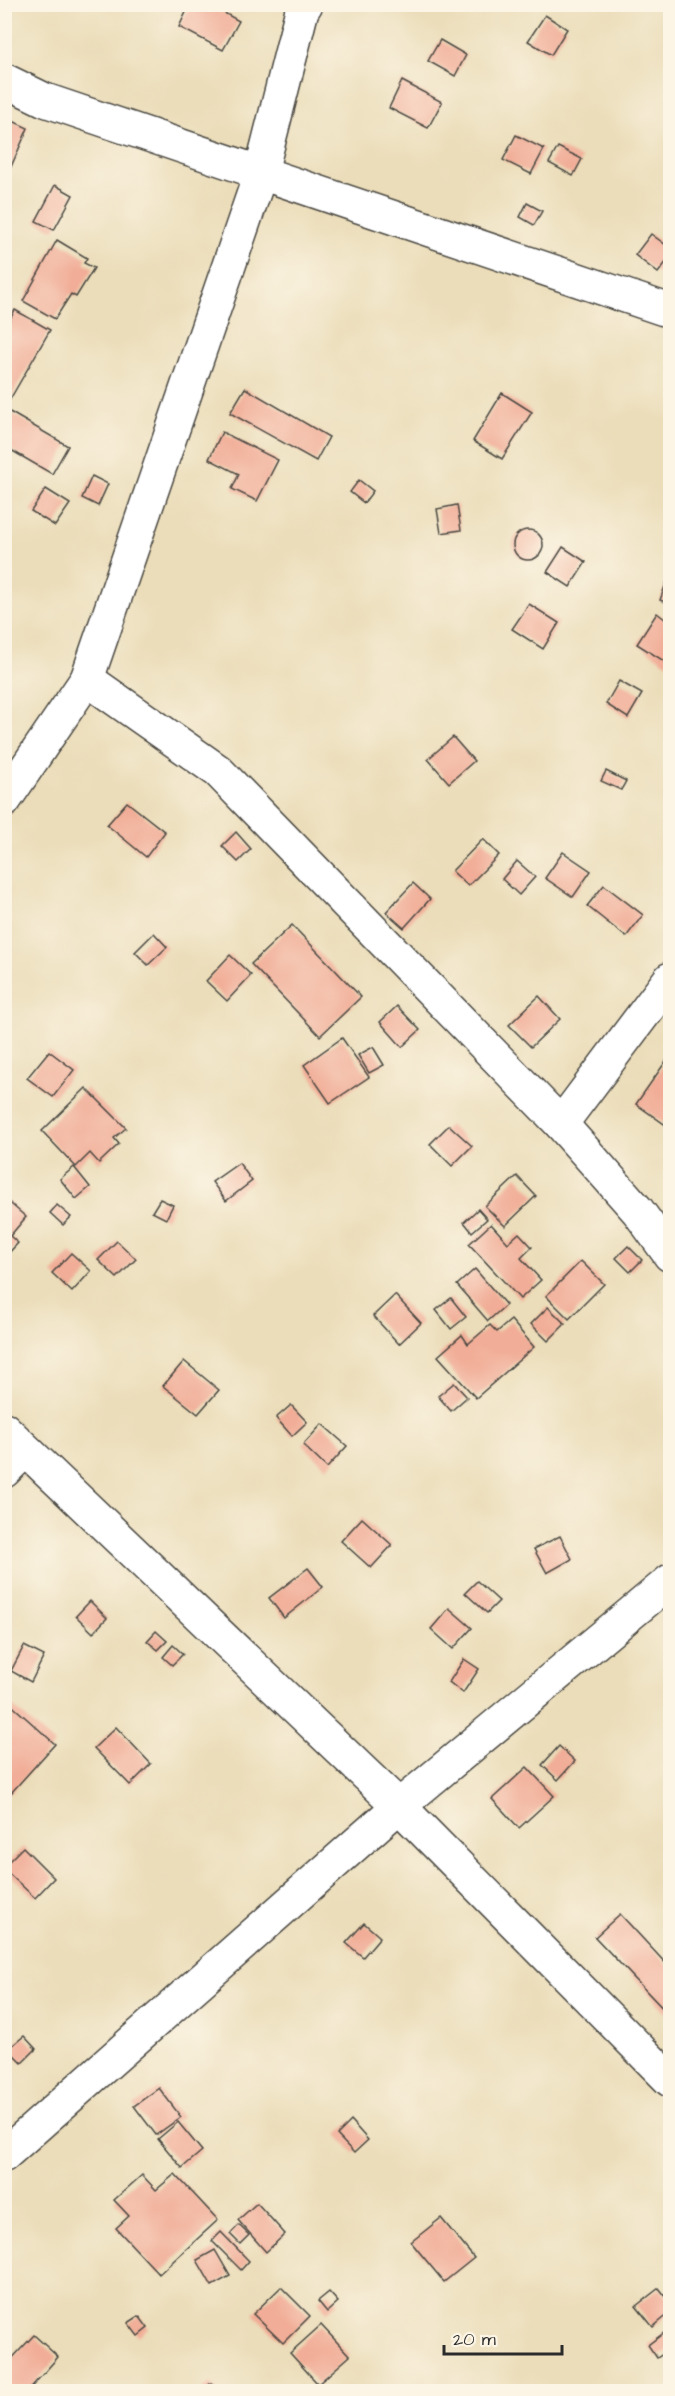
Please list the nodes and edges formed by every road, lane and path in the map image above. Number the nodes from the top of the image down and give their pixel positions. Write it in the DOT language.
graph roads {
  1 [pos="306,4"];
  2 [pos="4,80"];
  3 [pos="261,172"];
  4 [pos="670,311"];
  5 [pos="87,679"];
  6 [pos="4,801"];
  7 [pos="670,979"];
  8 [pos="561,1124"];
  9 [pos="670,1255"];
  10 [pos="11,1450"];
  11 [pos="670,1581"];
  12 [pos="399,1806"];
  13 [pos="670,2080"];
  14 [pos="4,2155"];
  1 -- 3 [label="street"];
  2 -- 3 [label="street"];
  3 -- 4 [label="street"];
  3 -- 5 [label="street"];
  5 -- 6 [label="street"];
  5 -- 8 [label="street"];
  7 -- 8 [label="street"];
  8 -- 9 [label="street"];
  10 -- 12 [label="street"];
  11 -- 12 [label="street"];
  12 -- 13 [label="street"];
  12 -- 14 [label="street"];
}
